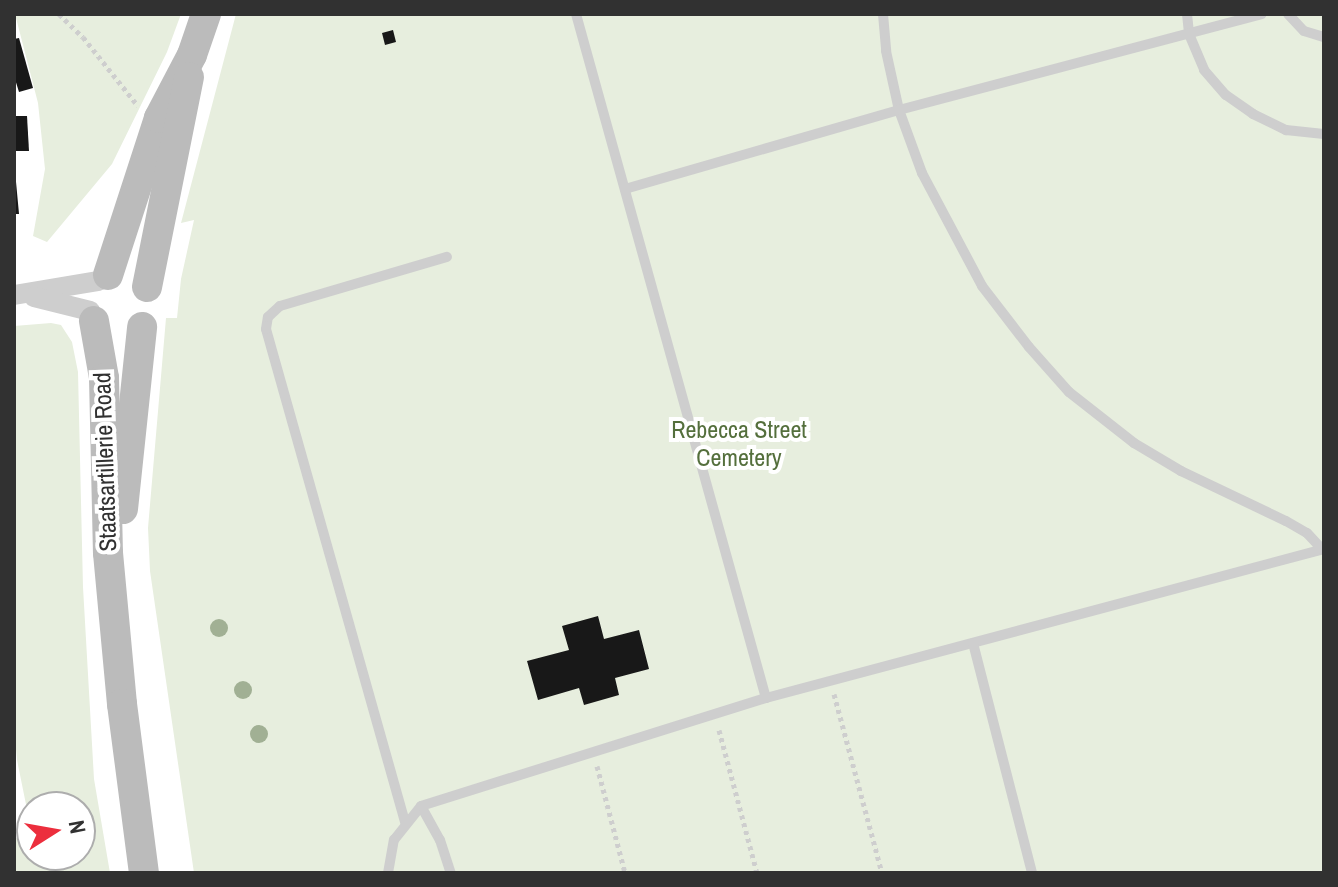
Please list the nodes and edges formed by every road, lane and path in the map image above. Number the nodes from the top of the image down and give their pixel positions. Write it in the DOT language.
graph roads {
  1 [pos="59,14"];
  2 [pos="206,14"];
  3 [pos="576,14"];
  4 [pos="883,14"];
  5 [pos="1187,14"];
  6 [pos="1262,14"];
  7 [pos="1288,14"];
  8 [pos="1189,34"];
  9 [pos="1324,37"];
  10 [pos="192,55"];
  11 [pos="899,110"];
  12 [pos="156,129"];
  13 [pos="1324,134"];
  14 [pos="625,189"];
  15 [pos="447,257"];
  16 [pos="104,278"];
  17 [pos="147,287"];
  18 [pos="18,294"];
  19 [pos="92,316"];
  20 [pos="142,327"];
  21 [pos="1323,549"];
  22 [pos="114,602"];
  23 [pos="973,643"];
  24 [pos="831,681"];
  25 [pos="766,698"];
  26 [pos="714,714"];
  27 [pos="593,749"];
  28 [pos="421,806"];
  29 [pos="405,822"];
  30 [pos="144,873"];
  31 [pos="388,873"];
  32 [pos="451,873"];
  33 [pos="625,873"];
  34 [pos="757,873"];
  35 [pos="882,873"];
  36 [pos="1032,873"];
  1 -- 12 [label="path"];
  2 -- 10 [label="street"];
  3 -- 14 [label="lane"];
  4 -- 11 [label="lane"];
  5 -- 8 [label="lane"];
  6 -- 8 [label="lane"];
  7 -- 9 [label="lane"];
  8 -- 11 [label="lane"];
  8 -- 13 [label="lane"];
  10 -- 12 [label="street"];
  10 -- 17 [label="street"];
  11 -- 14 [label="lane"];
  11 -- 21 [label="lane"];
  12 -- 16 [label="street"];
  14 -- 25 [label="lane"];
  15 -- 29 [label="lane"];
  16 -- 17 [label="street"];
  16 -- 18 [label="street"];
  16 -- 19 [label="street"];
  17 -- 20 [label="street"];
  18 -- 19 [label="street"];
  19 -- 20 [label="street"];
  19 -- 22 [label="street, Staatsartillerie Road"];
  20 -- 22 [label="street, Staatsartillerie Road"];
  21 -- 23 [label="lane"];
  22 -- 30 [label="street, Staatsartillerie Road"];
  23 -- 24 [label="lane"];
  23 -- 36 [label="lane"];
  24 -- 25 [label="lane"];
  24 -- 35 [label="path"];
  25 -- 26 [label="lane"];
  26 -- 27 [label="lane"];
  26 -- 34 [label="path"];
  27 -- 28 [label="lane"];
  27 -- 33 [label="path"];
  28 -- 29 [label="lane"];
  28 -- 32 [label="lane"];
  29 -- 31 [label="lane"];
}
